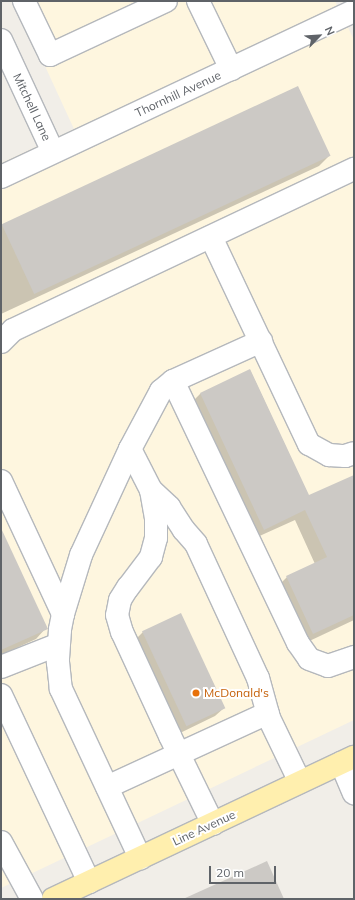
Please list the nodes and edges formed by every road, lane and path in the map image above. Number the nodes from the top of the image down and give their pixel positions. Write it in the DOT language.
graph roads {
  1 [pos="24,1"];
  2 [pos="166,1"];
  3 [pos="198,1"];
  4 [pos="354,11"];
  5 [pos="1,40"];
  6 [pos="231,69"];
  7 [pos="53,152"];
  8 [pos="354,169"];
  9 [pos="1,177"];
  10 [pos="211,237"];
  11 [pos="261,341"];
  12 [pos="1,342"];
  13 [pos="172,381"];
  14 [pos="130,449"];
  15 [pos="354,453"];
  16 [pos="1,481"];
  17 [pos="151,490"];
  18 [pos="60,630"];
  19 [pos="354,657"];
  20 [pos="1,667"];
  21 [pos="1,695"];
  22 [pos="268,713"];
  23 [pos="179,754"];
  24 [pos="347,760"];
  25 [pos="300,782"];
  26 [pos="107,787"];
  27 [pos="354,793"];
  28 [pos="213,824"];
  29 [pos="1,842"];
  30 [pos="140,858"];
  31 [pos="89,882"];
  32 [pos="32,899"];
  33 [pos="53,899"];
  1 -- 2 [label="street"];
  3 -- 6 [label="street"];
  4 -- 6 [label="street, Thornhill Avenue"];
  5 -- 7 [label="street, Mitchell Lane"];
  6 -- 7 [label="street, Thornhill Avenue"];
  7 -- 9 [label="street, Thornhill Avenue"];
  8 -- 10 [label="street"];
  10 -- 11 [label="street"];
  10 -- 12 [label="street"];
  11 -- 13 [label="street"];
  11 -- 15 [label="street"];
  13 -- 14 [label="street"];
  13 -- 19 [label="street"];
  14 -- 17 [label="street"];
  14 -- 18 [label="street"];
  16 -- 18 [label="street"];
  17 -- 22 [label="street"];
  17 -- 23 [label="street"];
  18 -- 20 [label="street"];
  18 -- 26 [label="street"];
  21 -- 31 [label="street"];
  22 -- 23 [label="street"];
  22 -- 25 [label="street"];
  23 -- 26 [label="street"];
  23 -- 28 [label="street"];
  24 -- 25 [label="main road, Line Avenue"];
  24 -- 27 [label="street"];
  25 -- 28 [label="main road, Line Avenue"];
  26 -- 30 [label="street"];
  28 -- 30 [label="main road, Line Avenue"];
  29 -- 32 [label="street"];
  30 -- 31 [label="main road, Line Avenue"];
  31 -- 33 [label="main road, Line Avenue"];
}
